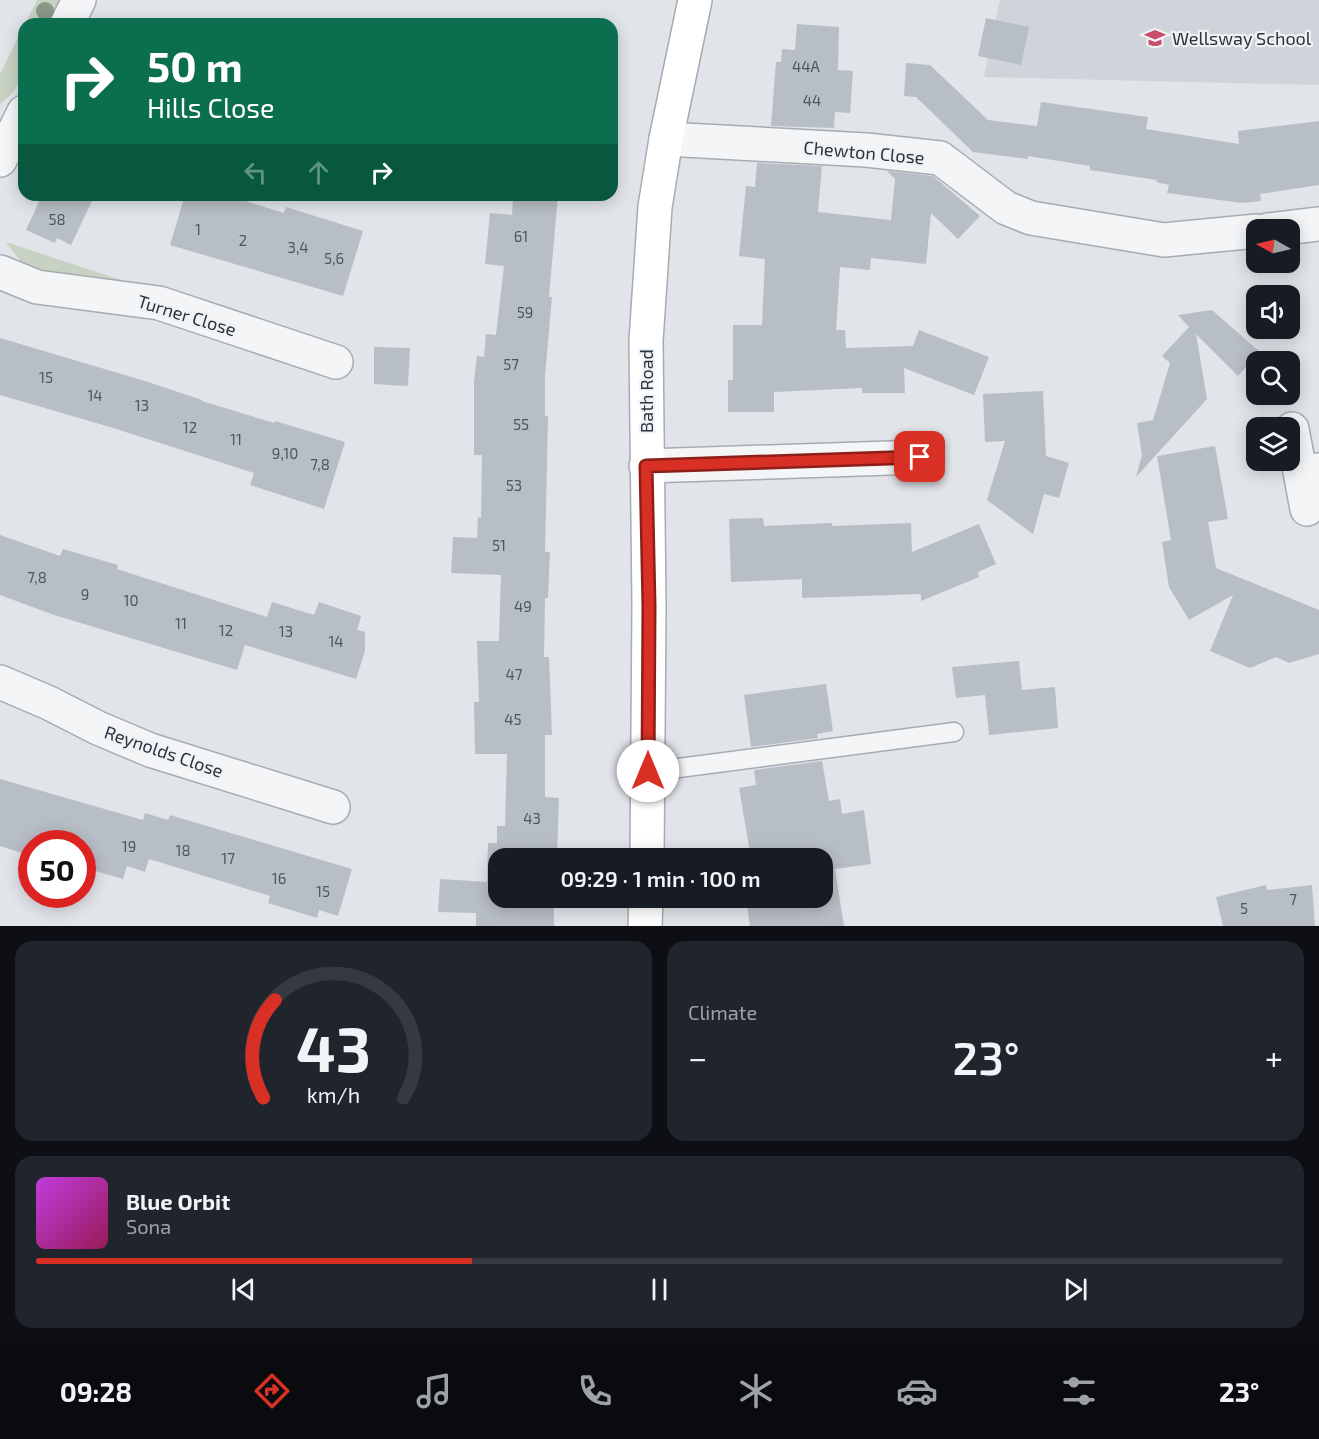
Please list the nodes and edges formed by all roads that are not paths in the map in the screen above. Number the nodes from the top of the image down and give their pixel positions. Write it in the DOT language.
graph roads {
  1 [pos="79,0"];
  2 [pos="695,0"];
  3 [pos="70,18"];
  4 [pos="18,123"];
  5 [pos="666,139"];
  6 [pos="2,152"];
  7 [pos="1319,224"];
  8 [pos="1300,226"];
  9 [pos="1246,232"];
  10 [pos="0,272"];
  11 [pos="336,362"];
  12 [pos="1300,448"];
  13 [pos="920,457"];
  14 [pos="646,466"];
  15 [pos="1310,471"];
  16 [pos="1307,509"];
  17 [pos="0,682"];
  18 [pos="954,732"];
  19 [pos="648,771"];
  20 [pos="333,807"];
  21 [pos="647,848"];
  22 [pos="646,908"];
  23 [pos="645,926"];
  1 -- 3 [label="street"];
  2 -- 5 [label="main road, Bath Road"];
  4 -- 6 [label="street"];
  5 -- 9 [label="street, Chewton Close"];
  5 -- 14 [label="main road, Bath Road"];
  7 -- 8 [label="street"];
  10 -- 11 [label="street, Turner Close"];
  12 -- 15 [label="street"];
  13 -- 14 [label="street"];
  14 -- 19 [label="main road, Bath Road"];
  15 -- 16 [label="street"];
  17 -- 20 [label="street, Reynolds Close"];
  18 -- 19 [label="lane"];
  19 -- 21 [label="main road, Bath Road"];
  22 -- 23 [label="main road"];
}
